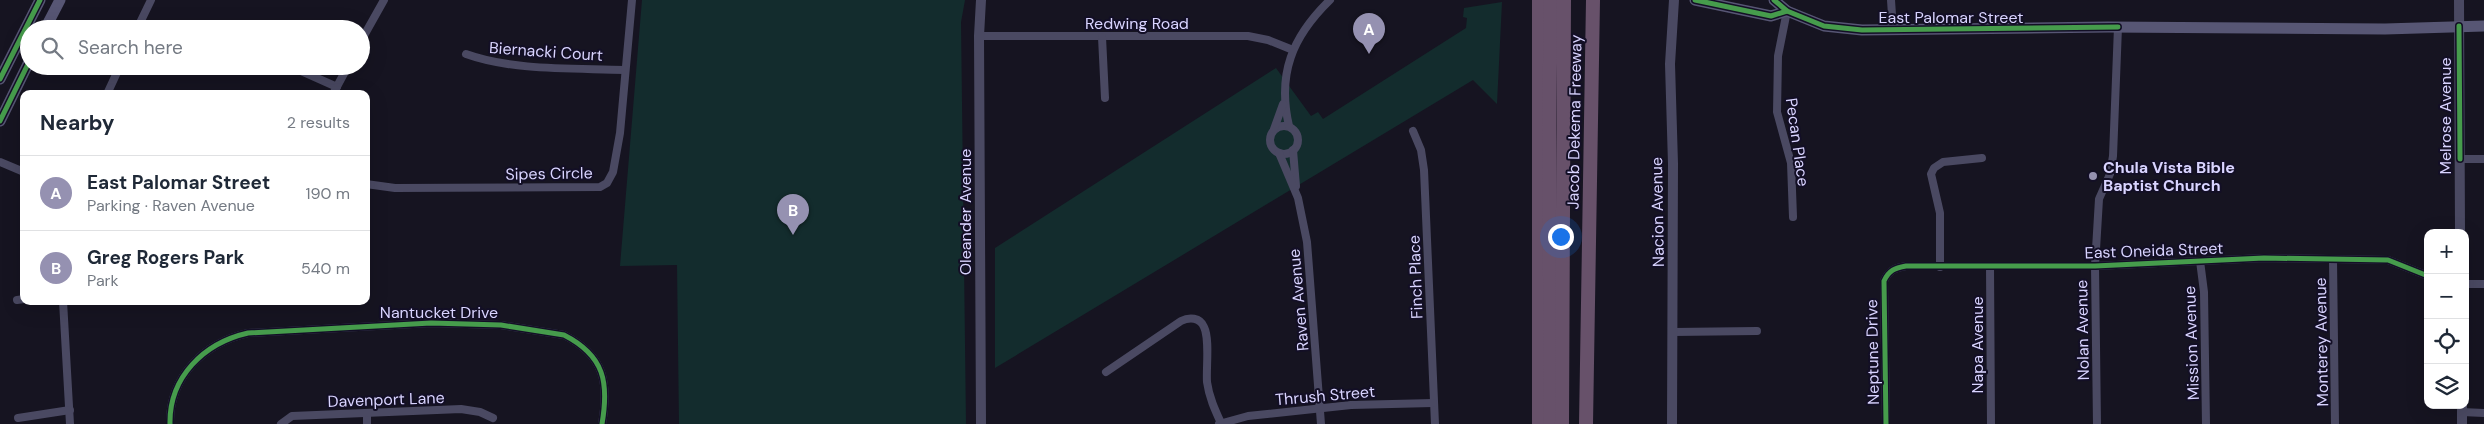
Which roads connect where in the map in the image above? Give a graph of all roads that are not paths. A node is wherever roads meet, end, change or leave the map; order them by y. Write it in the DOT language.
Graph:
graph roads {
  1 [pos="40,0"];
  2 [pos="60,0"];
  3 [pos="151,0"];
  4 [pos="384,0"];
  5 [pos="632,0"];
  6 [pos="981,0"];
  7 [pos="1330,0"];
  8 [pos="1539,0"];
  9 [pos="1551,0"];
  10 [pos="1564,0"];
  11 [pos="1593,0"];
  12 [pos="1674,0"];
  13 [pos="1695,0"];
  14 [pos="1774,0"];
  15 [pos="1891,0"];
  16 [pos="2459,0"];
  17 [pos="1787,12"];
  18 [pos="30,20"];
  19 [pos="50,20"];
  20 [pos="142,20"];
  21 [pos="370,25"];
  22 [pos="2459,26"];
  23 [pos="2484,26"];
  24 [pos="2118,27"];
  25 [pos="1893,30"];
  26 [pos="979,36"];
  27 [pos="1102,37"];
  28 [pos="20,40"];
  29 [pos="1293,50"];
  30 [pos="466,54"];
  31 [pos="625,70"];
  32 [pos="23,75"];
  33 [pos="116,75"];
  34 [pos="307,75"];
  35 [pos="343,75"];
  36 [pos="0,79"];
  37 [pos="109,90"];
  38 [pos="335,90"];
  39 [pos="1105,98"];
  40 [pos="1283,102"];
  41 [pos="0,121"];
  42 [pos="1288,126"];
  43 [pos="1556,126"];
  44 [pos="1274,129"];
  45 [pos="1414,132"];
  46 [pos="1294,150"];
  47 [pos="1279,153"];
  48 [pos="1982,158"];
  49 [pos="2460,159"];
  50 [pos="2484,159"];
  51 [pos="0,162"];
  52 [pos="20,170"];
  53 [pos="370,185"];
  54 [pos="1296,191"];
  55 [pos="1793,217"];
  56 [pos="2460,229"];
  57 [pos="2333,259"];
  58 [pos="2200,261"];
  59 [pos="1990,266"];
  60 [pos="2095,266"];
  61 [pos="1940,267"];
  62 [pos="2424,274"];
  63 [pos="1884,281"];
  64 [pos="2469,284"];
  65 [pos="2484,284"];
  66 [pos="63,305"];
  67 [pos="1757,331"];
  68 [pos="1673,332"];
  69 [pos="1106,372"];
  70 [pos="1434,403"];
  71 [pos="1320,408"];
  72 [pos="2462,409"];
  73 [pos="70,410"];
  74 [pos="367,413"];
  75 [pos="2484,413"];
  76 [pos="18,418"];
  77 [pos="493,418"];
  78 [pos="1220,423"];
  79 [pos="70,424"];
  80 [pos="170,424"];
  81 [pos="281,424"];
  82 [pos="367,424"];
  83 [pos="602,424"];
  84 [pos="981,424"];
  85 [pos="1321,424"];
  86 [pos="1434,424"];
  87 [pos="1539,424"];
  88 [pos="1551,424"];
  89 [pos="1562,424"];
  90 [pos="1586,424"];
  91 [pos="1672,424"];
  92 [pos="1886,424"];
  93 [pos="1991,424"];
  94 [pos="2097,424"];
  95 [pos="2206,424"];
  96 [pos="2336,424"];
  97 [pos="2462,424"];
  1 -- 18 [label="main road"];
  2 -- 19 [label="main road"];
  3 -- 20 [label="street"];
  4 -- 21 [label="street"];
  5 -- 31 [label="street, Sipes Circle"];
  6 -- 26 [label="street, Oleander Avenue"];
  7 -- 29 [label="street"];
  8 -- 87 [label="highway, Jacob Dekema Freeway"];
  9 -- 43 [label="highway"];
  10 -- 43 [label="highway"];
  11 -- 90 [label="highway, Jacob Dekema Freeway"];
  12 -- 68 [label="street, Nacion Avenue"];
  13 -- 17 [label="main road, East Palomar Street"];
  14 -- 17 [label="main road, East Palomar Street"];
  15 -- 25 [label="street"];
  16 -- 22 [label="street, Melrose Avenue"];
  17 -- 25 [label="main road, East Palomar Street"];
  17 -- 55 [label="street, Pecan Place"];
  22 -- 23 [label="main road, East Palomar Street"];
  22 -- 24 [label="main road, East Palomar Street"];
  22 -- 49 [label="street, Melrose Avenue"];
  24 -- 25 [label="main road, East Palomar Street"];
  24 -- 60 [label="street, Nolan Avenue"];
  26 -- 27 [label="street, Redwing Road"];
  26 -- 84 [label="street, Oleander Avenue"];
  27 -- 29 [label="street, Redwing Road"];
  27 -- 39 [label="street"];
  28 -- 36 [label="main road"];
  29 -- 40 [label="street"];
  30 -- 31 [label="street, Biernacki Court"];
  31 -- 53 [label="street, Sipes Circle"];
  32 -- 41 [label="main road"];
  33 -- 37 [label="street"];
  34 -- 38 [label="street"];
  35 -- 38 [label="street"];
  40 -- 42 [label="street"];
  40 -- 44 [label="street"];
  42 -- 44 [label="street"];
  42 -- 46 [label="street"];
  43 -- 88 [label="highway"];
  43 -- 89 [label="highway"];
  44 -- 47 [label="street"];
  45 -- 70 [label="street, Finch Place"];
  46 -- 47 [label="street"];
  46 -- 54 [label="street, Raven Avenue"];
  47 -- 54 [label="street, Raven Avenue"];
  48 -- 61 [label="street"];
  49 -- 50 [label="street"];
  49 -- 56 [label="street, Melrose Avenue"];
  51 -- 52 [label="street"];
  54 -- 71 [label="street, Raven Avenue"];
  57 -- 58 [label="street, East Oneida Street"];
  57 -- 62 [label="street, East Oneida Street"];
  57 -- 96 [label="street, Monterey Avenue"];
  58 -- 60 [label="street, East Oneida Street"];
  58 -- 95 [label="street, Mission Avenue"];
  59 -- 60 [label="street, East Oneida Street"];
  59 -- 61 [label="street, East Oneida Street"];
  59 -- 93 [label="street, Napa Avenue"];
  60 -- 94 [label="street, Nolan Avenue"];
  61 -- 63 [label="street, East Oneida Street"];
  63 -- 92 [label="street, Neptune Drive"];
  64 -- 65 [label="street"];
  66 -- 73 [label="street"];
  67 -- 68 [label="street"];
  68 -- 91 [label="street, Nacion Avenue"];
  69 -- 78 [label="street"];
  70 -- 71 [label="street, Thrush Street"];
  70 -- 86 [label="street, Finch Place"];
  71 -- 78 [label="street, Thrush Street"];
  71 -- 85 [label="street, Raven Avenue"];
  72 -- 75 [label="street"];
  72 -- 97 [label="street"];
  73 -- 76 [label="street"];
  73 -- 79 [label="street"];
  74 -- 77 [label="street, Davenport Lane"];
  74 -- 81 [label="street, Davenport Lane"];
  74 -- 82 [label="street"];
  80 -- 83 [label="street, Nantucket Drive"];
}
